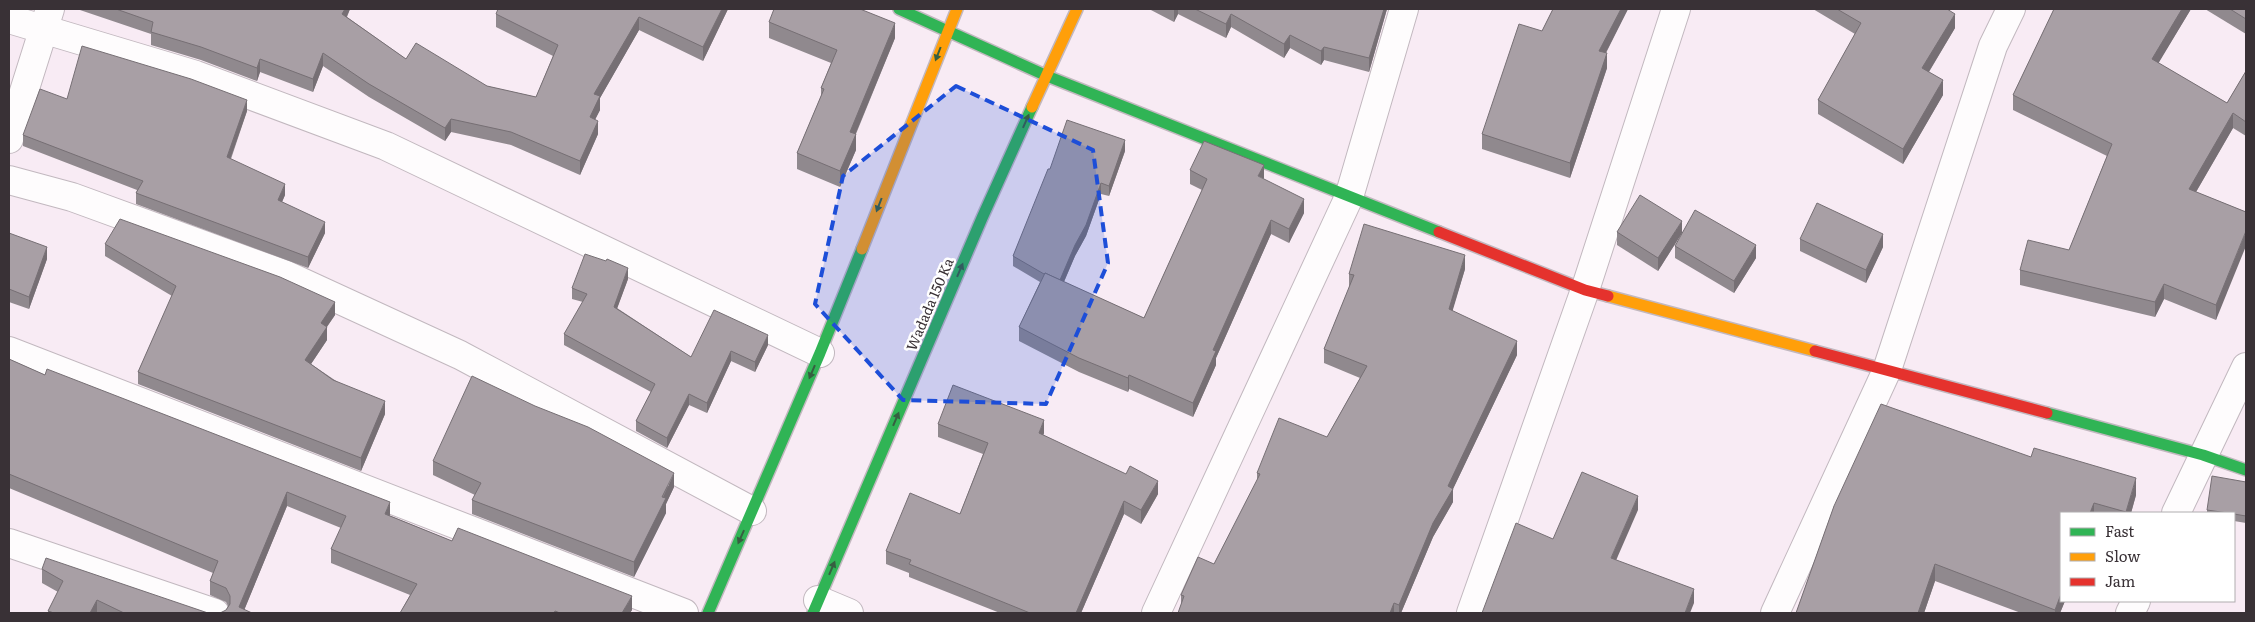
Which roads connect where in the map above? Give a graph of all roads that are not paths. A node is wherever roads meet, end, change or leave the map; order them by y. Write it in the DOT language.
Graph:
graph roads {
  1 [pos="899,9"];
  2 [pos="957,9"];
  3 [pos="1077,9"];
  4 [pos="1404,9"];
  5 [pos="1676,9"];
  6 [pos="2011,9"];
  7 [pos="9,19"];
  8 [pos="46,19"];
  9 [pos="947,30"];
  10 [pos="1047,76"];
  11 [pos="9,139"];
  12 [pos="9,180"];
  13 [pos="1350,197"];
  14 [pos="1585,290"];
  15 [pos="9,351"];
  16 [pos="820,354"];
  17 [pos="2246,367"];
  18 [pos="1887,370"];
  19 [pos="2203,455"];
  20 [pos="2246,470"];
  21 [pos="752,511"];
  22 [pos="2176,512"];
  23 [pos="9,543"];
  24 [pos="815,607"];
  25 [pos="214,613"];
  26 [pos="684,613"];
  27 [pos="708,613"];
  28 [pos="849,613"];
  29 [pos="1156,613"];
  30 [pos="1471,613"];
  31 [pos="1775,613"];
  1 -- 9 [label="street"];
  2 -- 9 [label="street"];
  3 -- 10 [label="street, Wadada 150 Ka"];
  4 -- 13 [label="street"];
  5 -- 14 [label="street"];
  6 -- 18 [label="street"];
  7 -- 8 [label="street"];
  8 -- 11 [label="street"];
  8 -- 16 [label="street"];
  9 -- 10 [label="street"];
  9 -- 16 [label="street, one-way"];
  10 -- 13 [label="street"];
  24 -- 10 [label="street, Wadada 150 Ka, one-way"];
  12 -- 21 [label="street"];
  13 -- 14 [label="street"];
  13 -- 29 [label="street"];
  14 -- 18 [label="street"];
  14 -- 30 [label="street"];
  15 -- 26 [label="street"];
  16 -- 21 [label="street, one-way"];
  17 -- 19 [label="street"];
  18 -- 19 [label="street"];
  18 -- 31 [label="street"];
  19 -- 20 [label="street"];
  19 -- 22 [label="street"];
  21 -- 27 [label="street, one-way"];
  23 -- 25 [label="street"];
  24 -- 28 [label="street"];
}
